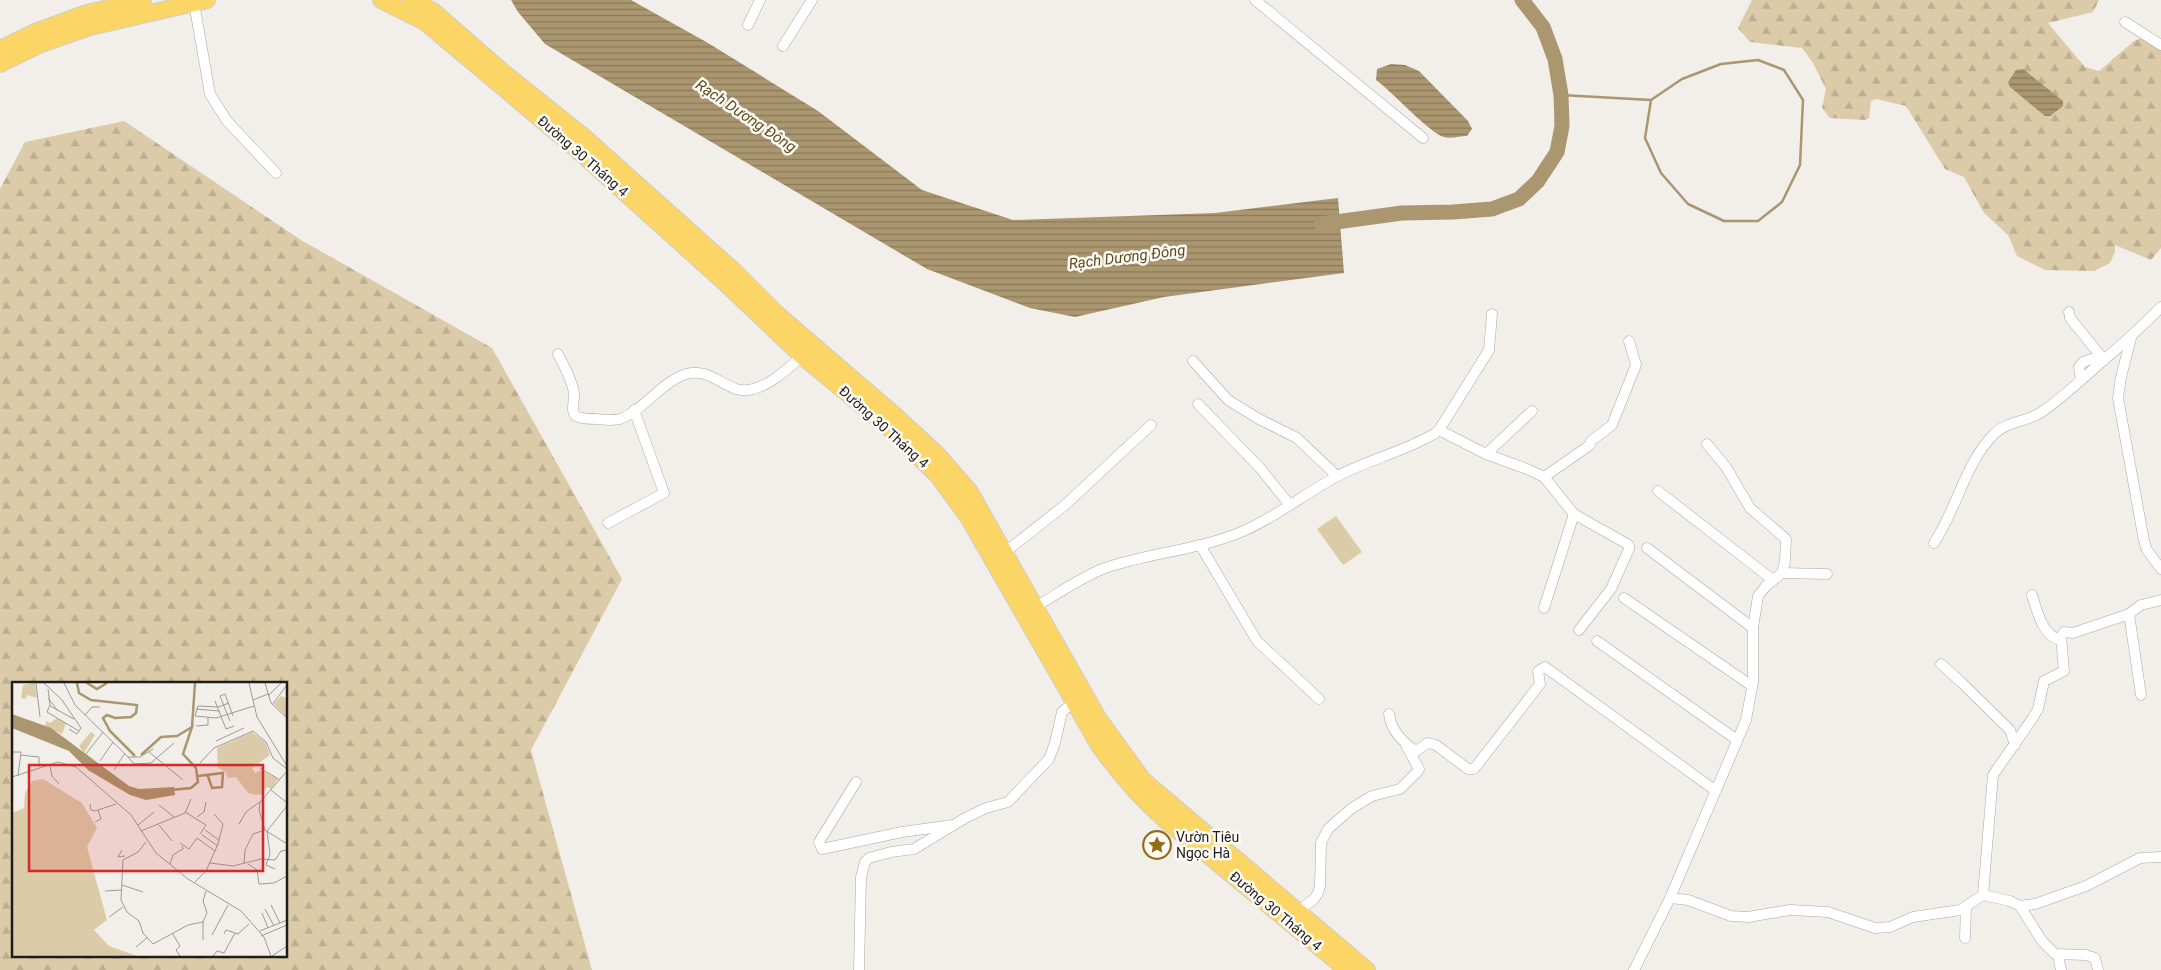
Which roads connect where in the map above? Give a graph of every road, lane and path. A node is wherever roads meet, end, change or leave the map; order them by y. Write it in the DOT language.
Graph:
graph roads {
  1 [pos="143,0"];
  2 [pos="381,0"];
  3 [pos="411,0"];
  4 [pos="760,0"];
  5 [pos="812,0"];
  6 [pos="1255,0"];
  7 [pos="200,2"];
  8 [pos="96,12"];
  9 [pos="429,16"];
  10 [pos="2125,22"];
  11 [pos="748,25"];
  12 [pos="2161,44"];
  13 [pos="783,46"];
  14 [pos="0,49"];
  15 [pos="0,64"];
  16 [pos="1423,138"];
  17 [pos="276,173"];
  18 [pos="729,277"];
  19 [pos="2161,307"];
  20 [pos="2069,312"];
  21 [pos="1492,314"];
  22 [pos="2131,338"];
  23 [pos="1629,341"];
  24 [pos="558,354"];
  25 [pos="802,356"];
  26 [pos="2103,358"];
  27 [pos="1194,361"];
  28 [pos="1198,404"];
  29 [pos="634,410"];
  30 [pos="1532,411"];
  31 [pos="893,422"];
  32 [pos="1151,425"];
  33 [pos="1439,430"];
  34 [pos="1707,444"];
  35 [pos="1486,454"];
  36 [pos="1337,476"];
  37 [pos="1544,478"];
  38 [pos="1658,492"];
  39 [pos="1289,504"];
  40 [pos="1574,514"];
  41 [pos="608,523"];
  42 [pos="1934,542"];
  43 [pos="1200,545"];
  44 [pos="1646,548"];
  45 [pos="1004,553"];
  46 [pos="2161,569"];
  47 [pos="1827,574"];
  48 [pos="1777,576"];
  49 [pos="2032,594"];
  50 [pos="1624,598"];
  51 [pos="2161,600"];
  52 [pos="1544,608"];
  53 [pos="1030,610"];
  54 [pos="2129,614"];
  55 [pos="1754,628"];
  56 [pos="1579,630"];
  57 [pos="2060,640"];
  58 [pos="1596,641"];
  59 [pos="1940,664"];
  60 [pos="1752,686"];
  61 [pos="2141,695"];
  62 [pos="1319,699"];
  63 [pos="1074,702"];
  64 [pos="1389,714"];
  65 [pos="1738,740"];
  66 [pos="1406,744"];
  67 [pos="2015,744"];
  68 [pos="856,782"];
  69 [pos="1716,791"];
  70 [pos="1168,813"];
  71 [pos="955,825"];
  72 [pos="2161,857"];
  73 [pos="1260,888"];
  74 [pos="1984,895"];
  75 [pos="1670,898"];
  76 [pos="1966,906"];
  77 [pos="2020,906"];
  78 [pos="1297,912"];
  79 [pos="1965,938"];
  80 [pos="2058,955"];
  81 [pos="859,970"];
  82 [pos="1346,970"];
  83 [pos="1367,970"];
  84 [pos="1634,970"];
  85 [pos="2061,970"];
  86 [pos="2098,970"];
  1 -- 8 [label="main road"];
  2 -- 9 [label="main road, Đường 30 Tháng 4"];
  3 -- 9 [label="main road, Đường 30 Tháng 4"];
  4 -- 11 [label="street"];
  5 -- 13 [label="street"];
  6 -- 16 [label="street"];
  7 -- 8 [label="main road"];
  7 -- 17 [label="street"];
  8 -- 14 [label="main road"];
  8 -- 15 [label="main road"];
  9 -- 18 [label="main road, Đường 30 Tháng 4"];
  10 -- 12 [label="street"];
  18 -- 25 [label="main road, Đường 30 Tháng 4"];
  18 -- 31 [label="main road, Đường 30 Tháng 4"];
  19 -- 22 [label="street"];
  20 -- 26 [label="street"];
  21 -- 33 [label="street"];
  22 -- 26 [label="street"];
  22 -- 46 [label="street"];
  23 -- 37 [label="street"];
  24 -- 29 [label="street"];
  25 -- 29 [label="street"];
  25 -- 31 [label="main road, Đường 30 Tháng 4"];
  26 -- 42 [label="street"];
  27 -- 36 [label="street"];
  28 -- 39 [label="street"];
  29 -- 41 [label="street"];
  30 -- 35 [label="street"];
  31 -- 45 [label="main road, Đường 30 Tháng 4"];
  31 -- 53 [label="main road, Đường 30 Tháng 4"];
  32 -- 45 [label="street"];
  33 -- 35 [label="street"];
  33 -- 36 [label="street"];
  34 -- 48 [label="street"];
  35 -- 37 [label="street"];
  36 -- 39 [label="street"];
  37 -- 40 [label="street"];
  38 -- 48 [label="street"];
  39 -- 43 [label="street"];
  40 -- 52 [label="street"];
  40 -- 56 [label="street"];
  43 -- 53 [label="street"];
  43 -- 62 [label="street"];
  44 -- 55 [label="street"];
  45 -- 53 [label="main road, Đường 30 Tháng 4"];
  47 -- 48 [label="street"];
  48 -- 55 [label="street"];
  49 -- 57 [label="street"];
  50 -- 60 [label="street"];
  51 -- 54 [label="street"];
  53 -- 63 [label="main road, Đường 30 Tháng 4"];
  53 -- 70 [label="main road, Đường 30 Tháng 4"];
  54 -- 57 [label="street"];
  54 -- 61 [label="street"];
  55 -- 60 [label="street"];
  57 -- 67 [label="street"];
  58 -- 65 [label="street"];
  59 -- 67 [label="street"];
  60 -- 65 [label="street"];
  63 -- 70 [label="main road, Đường 30 Tháng 4"];
  63 -- 71 [label="street"];
  64 -- 66 [label="street"];
  65 -- 69 [label="street"];
  66 -- 69 [label="street"];
  66 -- 78 [label="street"];
  67 -- 74 [label="street"];
  68 -- 71 [label="street"];
  69 -- 75 [label="street"];
  70 -- 73 [label="main road, Đường 30 Tháng 4"];
  71 -- 81 [label="street"];
  72 -- 77 [label="street"];
  73 -- 78 [label="main road, Đường 30 Tháng 4"];
  73 -- 82 [label="main road, Đường 30 Tháng 4"];
  74 -- 76 [label="street"];
  74 -- 77 [label="street"];
  75 -- 76 [label="street"];
  75 -- 84 [label="street"];
  76 -- 79 [label="street"];
  77 -- 80 [label="street"];
  78 -- 83 [label="main road, Đường 30 Tháng 4"];
  80 -- 85 [label="street"];
  80 -- 86 [label="street"];
}
